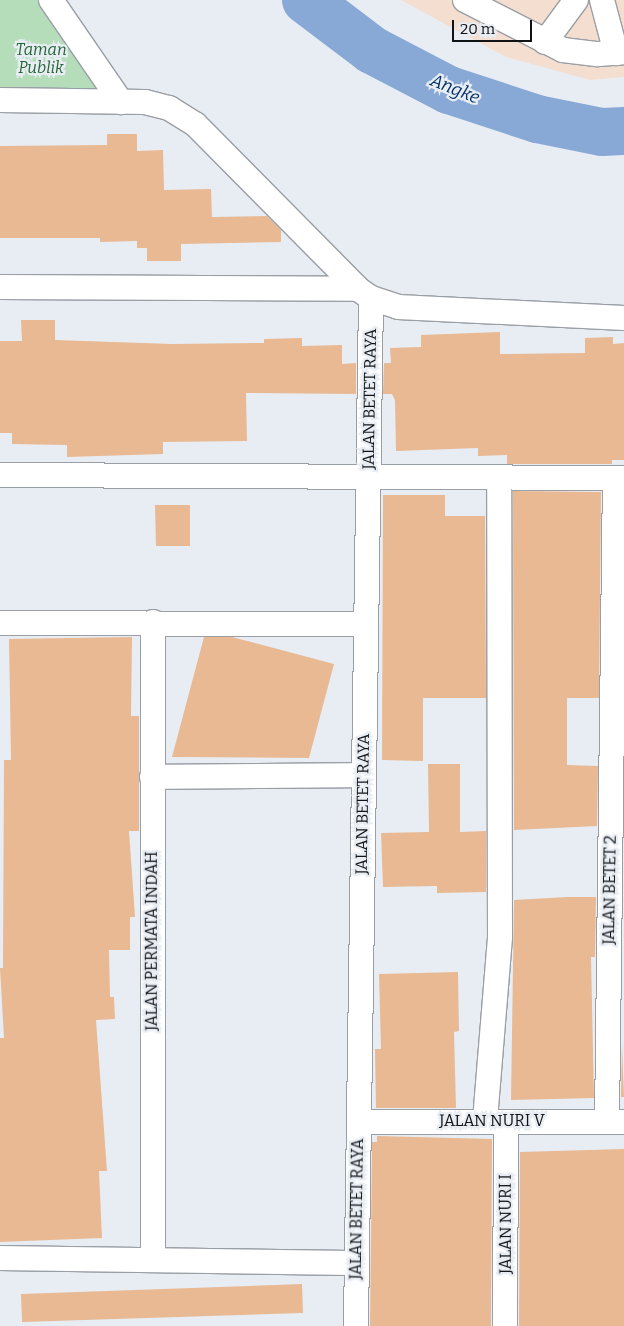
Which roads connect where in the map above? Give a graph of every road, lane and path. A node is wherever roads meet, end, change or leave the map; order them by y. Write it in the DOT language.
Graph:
graph roads {
  1 [pos="51,0"];
  2 [pos="464,0"];
  3 [pos="576,0"];
  4 [pos="602,0"];
  5 [pos="545,42"];
  6 [pos="620,52"];
  7 [pos="0,100"];
  8 [pos="121,102"];
  9 [pos="0,287"];
  10 [pos="364,294"];
  11 [pos="624,318"];
  12 [pos="0,476"];
  13 [pos="369,476"];
  14 [pos="500,477"];
  15 [pos="619,478"];
  16 [pos="153,622"];
  17 [pos="0,623"];
  18 [pos="366,624"];
  19 [pos="364,774"];
  20 [pos="152,777"];
  21 [pos="496,1121"];
  22 [pos="615,1121"];
  23 [pos="359,1122"];
  24 [pos="0,1258"];
  25 [pos="153,1259"];
  26 [pos="356,1263"];
  27 [pos="356,1326"];
  28 [pos="505,1326"];
  1 -- 8 [label="street"];
  2 -- 5 [label="street"];
  3 -- 5 [label="street"];
  4 -- 6 [label="street"];
  5 -- 6 [label="street"];
  7 -- 8 [label="street"];
  8 -- 10 [label="street"];
  9 -- 10 [label="street"];
  10 -- 11 [label="street"];
  10 -- 13 [label="street, JALAN BETET RAYA"];
  12 -- 13 [label="street"];
  13 -- 14 [label="street"];
  13 -- 18 [label="street, JALAN BETET RAYA"];
  14 -- 15 [label="street"];
  14 -- 21 [label="street, JALAN NURI I"];
  15 -- 22 [label="street, JALAN BETET 2"];
  16 -- 17 [label="street"];
  16 -- 18 [label="street"];
  16 -- 20 [label="street, JALAN PERMATA INDAH"];
  18 -- 19 [label="street, JALAN BETET RAYA"];
  19 -- 20 [label="street"];
  19 -- 23 [label="street, JALAN BETET RAYA"];
  20 -- 25 [label="street, JALAN PERMATA INDAH"];
  21 -- 22 [label="street, JALAN NURI V"];
  21 -- 23 [label="street, JALAN NURI V"];
  21 -- 28 [label="street, JALAN NURI I"];
  23 -- 26 [label="street, JALAN BETET RAYA"];
  24 -- 25 [label="street"];
  25 -- 26 [label="street"];
  26 -- 27 [label="street, JALAN BETET RAYA"];
}
